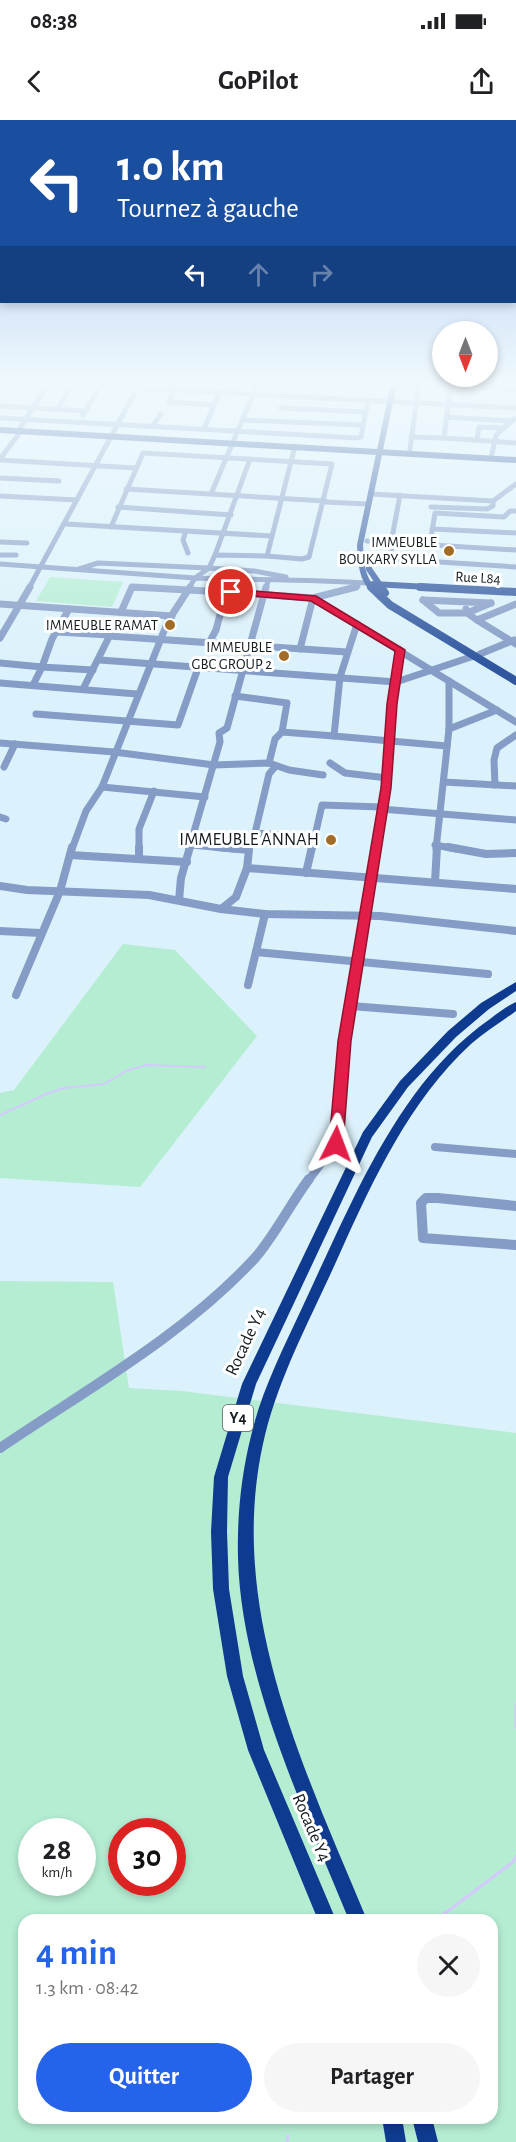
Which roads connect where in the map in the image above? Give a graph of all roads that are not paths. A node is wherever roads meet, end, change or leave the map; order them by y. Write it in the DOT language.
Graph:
graph roads {
  1 [pos="88,477"];
  2 [pos="131,477"];
  3 [pos="218,477"];
  4 [pos="244,477"];
  5 [pos="286,477"];
  6 [pos="331,477"];
  7 [pos="377,477"];
  8 [pos="0,478"];
  9 [pos="60,481"];
  10 [pos="515,485"];
  11 [pos="126,489"];
  12 [pos="211,494"];
  13 [pos="374,494"];
  14 [pos="400,495"];
  15 [pos="0,496"];
  16 [pos="237,496"];
  17 [pos="280,499"];
  18 [pos="77,500"];
  19 [pos="493,501"];
  20 [pos="325,502"];
  21 [pos="368,504"];
  22 [pos="118,507"];
  23 [pos="431,507"];
  24 [pos="516,511"];
  25 [pos="231,515"];
  26 [pos="66,524"];
  27 [pos="111,527"];
  28 [pos="432,529"];
  29 [pos="186,531"];
  30 [pos="221,533"];
  31 [pos="516,533"];
  32 [pos="271,536"];
  33 [pos="367,541"];
  34 [pos="0,542"];
  35 [pos="27,543"];
  36 [pos="391,543"];
  37 [pos="430,544"];
  38 [pos="516,550"];
  39 [pos="188,553"];
  40 [pos="0,555"];
  41 [pos="16,555"];
  42 [pos="214,555"];
  43 [pos="267,556"];
  44 [pos="0,564"];
  45 [pos="41,566"];
  46 [pos="516,567"];
  47 [pos="209,568"];
  48 [pos="79,569"];
  49 [pos="195,578"];
  50 [pos="289,578"];
  51 [pos="268,581"];
  52 [pos="375,581"];
  53 [pos="367,583"];
  54 [pos="405,586"];
  55 [pos="188,589"];
  56 [pos="516,591"];
  57 [pos="226,592"];
  58 [pos="265,594"];
  59 [pos="388,597"];
  60 [pos="313,598"];
  61 [pos="0,604"];
  62 [pos="465,604"];
  63 [pos="516,604"];
  64 [pos="16,605"];
  65 [pos="69,609"];
  66 [pos="121,612"];
  67 [pos="467,613"];
  68 [pos="172,616"];
  69 [pos="477,620"];
  70 [pos="357,624"];
  71 [pos="2,629"];
  72 [pos="57,632"];
  73 [pos="109,636"];
  74 [pos="0,638"];
  75 [pos="161,639"];
  76 [pos="514,641"];
  77 [pos="208,643"];
  78 [pos="250,646"];
  79 [pos="300,649"];
  80 [pos="400,650"];
  81 [pos="347,652"];
  82 [pos="477,655"];
  83 [pos="100,660"];
  84 [pos="0,663"];
  85 [pos="150,664"];
  86 [pos="28,666"];
  87 [pos="42,666"];
  88 [pos="198,668"];
  89 [pos="93,670"];
  90 [pos="435,670"];
  91 [pos="244,671"];
  92 [pos="516,675"];
  93 [pos="340,677"];
  94 [pos="449,681"];
  95 [pos="516,681"];
  96 [pos="35,682"];
  97 [pos="396,682"];
  98 [pos="0,683"];
  99 [pos="83,689"];
  100 [pos="136,694"];
  101 [pos="235,696"];
  102 [pos="497,710"];
  103 [pos="36,714"];
  104 [pos="127,721"];
  105 [pos="516,722"];
  106 [pos="449,729"];
  107 [pos="282,732"];
  108 [pos="516,735"];
  109 [pos="334,736"];
  110 [pos="390,742"];
  111 [pos="0,743"];
  112 [pos="15,744"];
  113 [pos="447,746"];
  114 [pos="114,752"];
  115 [pos="330,763"];
  116 [pos="214,765"];
  117 [pos="272,765"];
  118 [pos="4,768"];
  119 [pos="323,775"];
  120 [pos="387,778"];
  121 [pos="444,782"];
  122 [pos="495,785"];
  123 [pos="516,786"];
  124 [pos="102,787"];
  125 [pos="154,791"];
  126 [pos="205,797"];
  127 [pos="381,808"];
  128 [pos="438,814"];
  129 [pos="516,820"];
  130 [pos="255,833"];
  131 [pos="312,837"];
  132 [pos="192,845"];
  133 [pos="435,845"];
  134 [pos="249,850"];
  135 [pos="516,853"];
  136 [pos="70,855"];
  137 [pos="139,858"];
  138 [pos="187,862"];
  139 [pos="247,868"];
  140 [pos="306,873"];
  141 [pos="371,877"];
  142 [pos="435,882"];
  143 [pos="0,886"];
  144 [pos="516,889"];
  145 [pos="60,891"];
  146 [pos="179,900"];
  147 [pos="221,909"];
  148 [pos="265,914"];
  149 [pos="365,916"];
  150 [pos="0,931"];
  151 [pos="516,931"];
  152 [pos="40,933"];
  153 [pos="256,952"];
  154 [pos="356,962"];
  155 [pos="488,974"];
  156 [pos="248,986"];
  157 [pos="516,986"];
  158 [pos="16,995"];
  159 [pos="351,1006"];
  160 [pos="516,1006"];
  161 [pos="453,1014"];
  162 [pos="435,1147"];
  163 [pos="516,1154"];
  164 [pos="516,1206"];
  165 [pos="516,1245"];
  166 [pos="0,1448"];
  167 [pos="324,1914"];
  168 [pos="356,1914"];
  169 [pos="393,2124"];
  170 [pos="424,2124"];
  171 [pos="396,2142"];
  172 [pos="428,2142"];
  1 -- 18 [label="street"];
  2 -- 11 [label="street"];
  3 -- 12 [label="street"];
  4 -- 16 [label="street"];
  5 -- 17 [label="street"];
  6 -- 20 [label="street"];
  7 -- 13 [label="main road"];
  8 -- 9 [label="street"];
  10 -- 19 [label="street"];
  11 -- 12 [label="street"];
  11 -- 22 [label="street"];
  12 -- 16 [label="street"];
  13 -- 14 [label="street"];
  13 -- 21 [label="main road"];
  13 -- 33 [label="main road"];
  14 -- 19 [label="street"];
  14 -- 36 [label="street"];
  15 -- 18 [label="street"];
  16 -- 17 [label="street"];
  16 -- 25 [label="street"];
  17 -- 20 [label="street"];
  17 -- 32 [label="street"];
  18 -- 26 [label="street"];
  19 -- 23 [label="street"];
  20 -- 21 [label="street"];
  20 -- 43 [label="street"];
  21 -- 53 [label="main road"];
  22 -- 25 [label="street"];
  22 -- 27 [label="street"];
  24 -- 28 [label="street"];
  25 -- 30 [label="street"];
  26 -- 27 [label="street"];
  26 -- 45 [label="street"];
  27 -- 29 [label="street"];
  28 -- 31 [label="street"];
  28 -- 37 [label="street"];
  29 -- 30 [label="street"];
  29 -- 39 [label="street"];
  30 -- 32 [label="street"];
  30 -- 42 [label="street"];
  32 -- 43 [label="street"];
  33 -- 36 [label="street"];
  33 -- 52 [label="main road"];
  34 -- 35 [label="street"];
  36 -- 37 [label="street"];
  36 -- 46 [label="street"];
  37 -- 38 [label="street"];
  40 -- 41 [label="street"];
  42 -- 43 [label="street"];
  42 -- 47 [label="street"];
  44 -- 45 [label="street"];
  45 -- 48 [label="street"];
  45 -- 64 [label="street"];
  47 -- 48 [label="street"];
  47 -- 49 [label="street"];
  47 -- 50 [label="street"];
  48 -- 49 [label="street"];
  49 -- 51 [label="street"];
  49 -- 55 [label="street"];
  50 -- 51 [label="street"];
  50 -- 53 [label="street"];
  51 -- 58 [label="street"];
  52 -- 53 [label="main road, Rue L84"];
  52 -- 54 [label="main road, Rue L84"];
  52 -- 59 [label="main road"];
  53 -- 60 [label="street"];
  53 -- 82 [label="main road"];
  54 -- 56 [label="main road, Rue L84"];
  54 -- 59 [label="main road"];
  55 -- 57 [label="street"];
  55 -- 66 [label="street"];
  55 -- 68 [label="street"];
  57 -- 58 [label="street"];
  57 -- 77 [label="street"];
  58 -- 60 [label="street"];
  58 -- 78 [label="street"];
  59 -- 82 [label="main road"];
  60 -- 70 [label="street"];
  60 -- 79 [label="street"];
  61 -- 64 [label="street"];
  62 -- 67 [label="street"];
  63 -- 69 [label="street"];
  64 -- 65 [label="street"];
  64 -- 71 [label="street"];
  65 -- 66 [label="street"];
  65 -- 72 [label="street"];
  66 -- 68 [label="street"];
  67 -- 67 [label="street"];
  67 -- 69 [label="street"];
  68 -- 75 [label="street"];
  69 -- 76 [label="street"];
  70 -- 80 [label="street"];
  70 -- 81 [label="street"];
  71 -- 74 [label="street"];
  72 -- 73 [label="street"];
  72 -- 87 [label="street"];
  73 -- 75 [label="street"];
  73 -- 83 [label="street"];
  75 -- 77 [label="street"];
  75 -- 85 [label="street"];
  76 -- 82 [label="street"];
  77 -- 78 [label="street"];
  78 -- 79 [label="street"];
  78 -- 91 [label="street"];
  79 -- 81 [label="street"];
  80 -- 90 [label="street"];
  80 -- 97 [label="street"];
  81 -- 93 [label="street"];
  82 -- 90 [label="street"];
  82 -- 92 [label="main road"];
  82 -- 95 [label="main road"];
  83 -- 85 [label="street"];
  83 -- 89 [label="street"];
  84 -- 86 [label="street"];
  85 -- 88 [label="street"];
  85 -- 100 [label="street"];
  86 -- 87 [label="street"];
  86 -- 96 [label="street"];
  87 -- 89 [label="street"];
  87 -- 96 [label="street"];
  88 -- 91 [label="street"];
  88 -- 104 [label="street"];
  89 -- 99 [label="street"];
  90 -- 94 [label="street"];
  90 -- 97 [label="street"];
  91 -- 93 [label="street"];
  91 -- 101 [label="street"];
  93 -- 97 [label="street"];
  93 -- 109 [label="street"];
  94 -- 102 [label="street"];
  94 -- 106 [label="street"];
  96 -- 98 [label="street"];
  96 -- 99 [label="street"];
  97 -- 110 [label="street"];
  99 -- 100 [label="street"];
  100 -- 104 [label="street"];
  101 -- 107 [label="street"];
  101 -- 116 [label="street"];
  102 -- 105 [label="street"];
  102 -- 106 [label="street"];
  103 -- 104 [label="street"];
  104 -- 114 [label="street"];
  106 -- 113 [label="street"];
  107 -- 109 [label="street"];
  107 -- 117 [label="street"];
  108 -- 122 [label="street"];
  109 -- 110 [label="street"];
  110 -- 113 [label="street"];
  110 -- 120 [label="street"];
  111 -- 112 [label="street"];
  112 -- 114 [label="street"];
  112 -- 118 [label="street"];
  113 -- 121 [label="street"];
  114 -- 116 [label="street"];
  114 -- 124 [label="street"];
  115 -- 120 [label="street"];
  116 -- 117 [label="street"];
  116 -- 126 [label="street"];
  117 -- 119 [label="street"];
  117 -- 130 [label="street"];
  120 -- 127 [label="street"];
  121 -- 122 [label="street"];
  121 -- 128 [label="street"];
  122 -- 123 [label="street"];
  124 -- 125 [label="street"];
  124 -- 136 [label="street"];
  125 -- 126 [label="street"];
  125 -- 137 [label="street"];
  126 -- 132 [label="street"];
  127 -- 128 [label="street"];
  127 -- 131 [label="street"];
  127 -- 141 [label="street"];
  128 -- 129 [label="street"];
  128 -- 133 [label="street"];
  130 -- 131 [label="street"];
  130 -- 134 [label="street"];
  131 -- 140 [label="street"];
  132 -- 134 [label="street"];
  132 -- 138 [label="street"];
  133 -- 135 [label="street"];
  133 -- 142 [label="street"];
  134 -- 139 [label="street"];
  136 -- 137 [label="street"];
  136 -- 145 [label="street"];
  137 -- 138 [label="street"];
  138 -- 146 [label="street"];
  139 -- 140 [label="street"];
  139 -- 147 [label="street"];
  140 -- 141 [label="street"];
  141 -- 142 [label="street"];
  141 -- 149 [label="street"];
  142 -- 144 [label="street"];
  143 -- 145 [label="street"];
  145 -- 146 [label="street"];
  145 -- 152 [label="street"];
  146 -- 147 [label="street"];
  147 -- 148 [label="street"];
  148 -- 149 [label="street"];
  148 -- 153 [label="street"];
  149 -- 151 [label="street"];
  149 -- 154 [label="street"];
  150 -- 152 [label="street"];
  152 -- 158 [label="street"];
  153 -- 154 [label="street"];
  153 -- 156 [label="street"];
  154 -- 155 [label="street"];
  154 -- 159 [label="street"];
  157 -- 167 [label="highway, Rocade Y4 / Y4"];
  159 -- 161 [label="street"];
  159 -- 166 [label="street"];
  160 -- 168 [label="highway, Rocade Y4 / Y4"];
  162 -- 163 [label="street"];
  164 -- 165 [label="street"];
  169 -- 171 [label="highway"];
  170 -- 172 [label="highway"];
}
